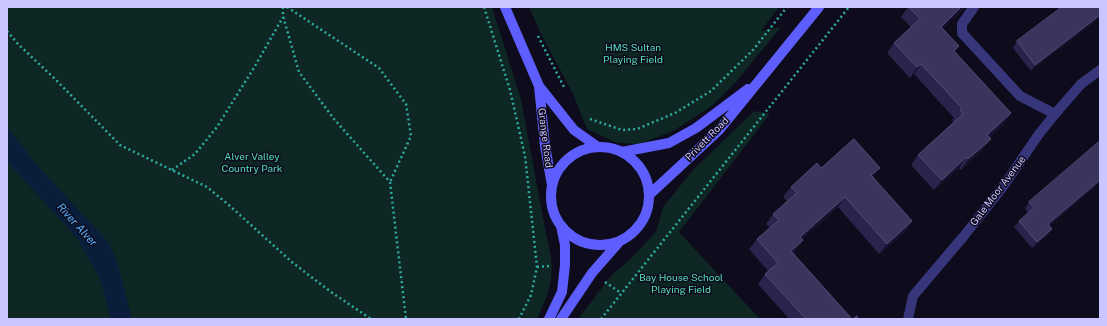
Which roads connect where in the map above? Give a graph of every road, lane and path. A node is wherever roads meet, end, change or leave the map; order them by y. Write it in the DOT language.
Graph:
graph roads {
  1 [pos="283,7"];
  2 [pos="286,7"];
  3 [pos="484,7"];
  4 [pos="506,7"];
  5 [pos="787,7"];
  6 [pos="819,7"];
  7 [pos="849,7"];
  8 [pos="974,7"];
  9 [pos="284,16"];
  10 [pos="7,31"];
  11 [pos="537,35"];
  12 [pos="1100,70"];
  13 [pos="761,79"];
  14 [pos="539,86"];
  15 [pos="567,94"];
  16 [pos="1055,114"];
  17 [pos="587,117"];
  18 [pos="598,147"];
  19 [pos="622,152"];
  20 [pos="172,170"];
  21 [pos="390,182"];
  22 [pos="552,189"];
  23 [pos="649,195"];
  24 [pos="560,225"];
  25 [pos="620,241"];
  26 [pos="371,319"];
  27 [pos="406,319"];
  28 [pos="519,319"];
  29 [pos="550,319"];
  30 [pos="561,319"];
  31 [pos="600,319"];
  32 [pos="908,319"];
  1 -- 9 [label="path"];
  2 -- 21 [label="path"];
  3 -- 28 [label="path"];
  4 -- 14 [label="main road, Grange Road"];
  5 -- 17 [label="path"];
  6 -- 13 [label="main road, Privett Road"];
  7 -- 31 [label="path"];
  8 -- 16 [label="street"];
  9 -- 20 [label="path"];
  9 -- 21 [label="path"];
  10 -- 20 [label="path"];
  11 -- 15 [label="path"];
  12 -- 16 [label="street, Gale Moor Avenue"];
  13 -- 19 [label="main road, Privett Road"];
  13 -- 23 [label="main road, Privett Road"];
  14 -- 18 [label="main road, Grange Road"];
  14 -- 22 [label="main road, Grange Road"];
  16 -- 32 [label="street, Gale Moor Avenue"];
  18 -- 19 [label="main road"];
  18 -- 22 [label="main road"];
  19 -- 23 [label="main road"];
  20 -- 26 [label="path"];
  21 -- 27 [label="path"];
  22 -- 24 [label="main road"];
  23 -- 25 [label="main road"];
  24 -- 25 [label="main road"];
  24 -- 29 [label="main road"];
  25 -- 30 [label="main road"];
}
